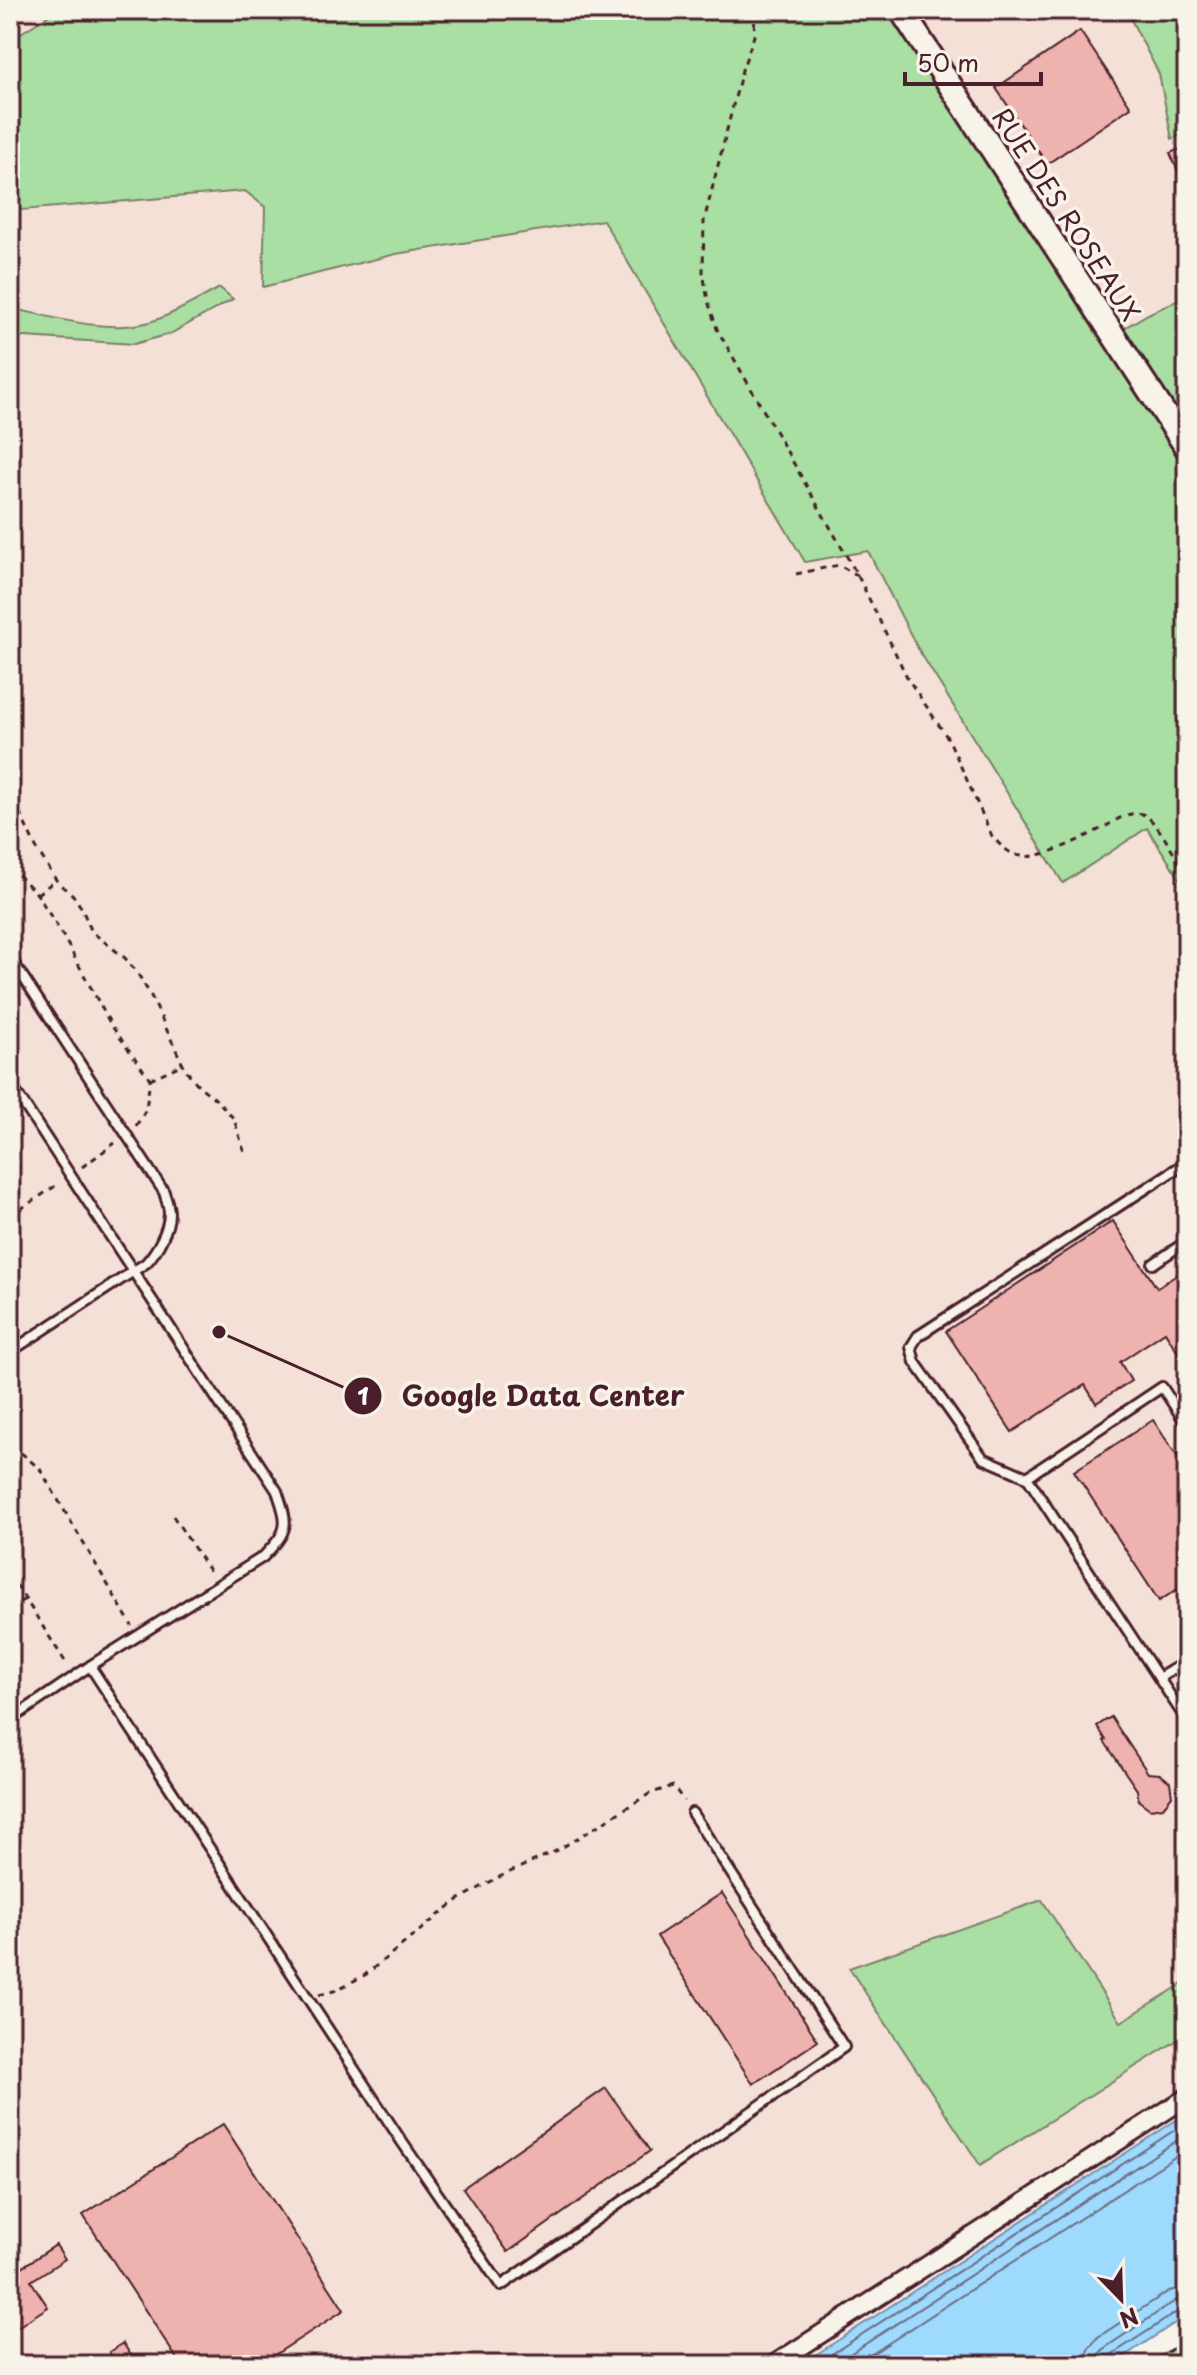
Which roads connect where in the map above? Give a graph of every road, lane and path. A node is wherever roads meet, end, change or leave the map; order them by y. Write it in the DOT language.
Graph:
graph roads {
  1 [pos="755,10"];
  2 [pos="901,10"];
  3 [pos="1187,448"];
  4 [pos="796,574"];
  5 [pos="858,576"];
  6 [pos="10,791"];
  7 [pos="1187,879"];
  8 [pos="56,880"];
  9 [pos="37,894"];
  10 [pos="10,957"];
  11 [pos="183,1064"];
  12 [pos="150,1079"];
  13 [pos="10,1083"];
  14 [pos="244,1151"];
  15 [pos="1187,1162"];
  16 [pos="1187,1241"];
  17 [pos="1153,1264"];
  18 [pos="133,1272"];
  19 [pos="10,1352"];
  20 [pos="1187,1425"];
  21 [pos="10,1449"];
  22 [pos="1027,1477"];
  23 [pos="173,1516"];
  24 [pos="10,1575"];
  25 [pos="218,1585"];
  26 [pos="25,1599"];
  27 [pos="10,1609"];
  28 [pos="138,1636"];
  29 [pos="1187,1661"];
  30 [pos="90,1666"];
  31 [pos="74,1677"];
  32 [pos="1159,1678"];
  33 [pos="10,1720"];
  34 [pos="1187,1721"];
  35 [pos="692,1813"];
  36 [pos="308,1998"];
  37 [pos="1187,2097"];
  38 [pos="1187,2339"];
  39 [pos="773,2365"];
  40 [pos="1147,2365"];
  1 -- 5 [label="path"];
  2 -- 3 [label="street, RUE DES ROSEAUX"];
  4 -- 5 [label="path"];
  5 -- 7 [label="path"];
  6 -- 8 [label="path"];
  8 -- 9 [label="path"];
  8 -- 11 [label="path"];
  10 -- 18 [label="lane"];
  11 -- 12 [label="path"];
  11 -- 14 [label="path"];
  13 -- 18 [label="lane"];
  15 -- 22 [label="lane"];
  16 -- 17 [label="lane"];
  18 -- 19 [label="lane"];
  18 -- 25 [label="lane"];
  20 -- 22 [label="lane"];
  21 -- 28 [label="path"];
  22 -- 32 [label="lane"];
  23 -- 25 [label="path"];
  24 -- 26 [label="path"];
  25 -- 28 [label="lane"];
  26 -- 27 [label="path"];
  26 -- 31 [label="path"];
  28 -- 30 [label="lane"];
  29 -- 32 [label="lane"];
  30 -- 31 [label="lane"];
  30 -- 36 [label="lane"];
  31 -- 33 [label="lane"];
  32 -- 34 [label="lane"];
  35 -- 36 [label="path"];
  35 -- 36 [label="lane"];
  37 -- 39 [label="street"];
  38 -- 40 [label="path"];
}
